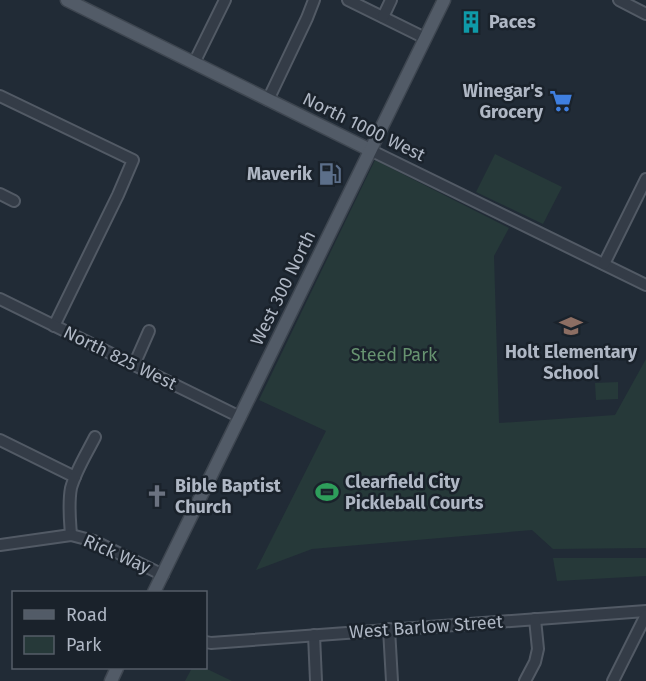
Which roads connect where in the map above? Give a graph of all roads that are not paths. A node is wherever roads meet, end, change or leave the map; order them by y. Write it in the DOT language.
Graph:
graph roads {
  1 [pos="67,0"];
  2 [pos="225,0"];
  3 [pos="314,0"];
  4 [pos="348,0"];
  5 [pos="391,0"];
  6 [pos="444,0"];
  7 [pos="619,0"];
  8 [pos="646,14"];
  9 [pos="383,17"];
  10 [pos="425,38"];
  11 [pos="194,63"];
  12 [pos="0,96"];
  13 [pos="268,100"];
  14 [pos="370,150"];
  15 [pos="646,179"];
  16 [pos="0,194"];
  17 [pos="14,201"];
  18 [pos="604,264"];
  19 [pos="646,285"];
  20 [pos="0,299"];
  21 [pos="54,326"];
  22 [pos="150,331"];
  23 [pos="134,365"];
  24 [pos="240,417"];
  25 [pos="95,437"];
  26 [pos="0,440"];
  27 [pos="75,477"];
  28 [pos="71,535"];
  29 [pos="0,545"];
  30 [pos="163,575"];
  31 [pos="155,591"];
  32 [pos="646,613"];
  33 [pos="535,619"];
  34 [pos="389,630"];
  35 [pos="314,635"];
  36 [pos="207,642"];
  37 [pos="316,681"];
  38 [pos="392,681"];
  39 [pos="525,681"];
  40 [pos="614,681"];
  1 -- 11 [label="main road, North 1000 West"];
  2 -- 11 [label="street"];
  3 -- 13 [label="street"];
  4 -- 9 [label="street"];
  5 -- 9 [label="street"];
  6 -- 10 [label="main road, West 300 North"];
  7 -- 8 [label="street"];
  9 -- 10 [label="street"];
  10 -- 14 [label="main road, West 300 North"];
  11 -- 13 [label="main road, North 1000 West"];
  12 -- 21 [label="street"];
  13 -- 14 [label="main road, North 1000 West"];
  14 -- 18 [label="street, North 1000 West"];
  14 -- 24 [label="main road, West 300 North"];
  15 -- 18 [label="street"];
  16 -- 17 [label="street"];
  18 -- 19 [label="street, North 1000 West"];
  20 -- 21 [label="street, North 825 West"];
  21 -- 23 [label="street, North 825 West"];
  22 -- 23 [label="street"];
  23 -- 24 [label="street, North 825 West"];
  24 -- 30 [label="main road, West 300 North"];
  25 -- 27 [label="street"];
  26 -- 27 [label="street"];
  27 -- 28 [label="street"];
  28 -- 29 [label="street, Rick Way"];
  28 -- 30 [label="street, Rick Way"];
  30 -- 31 [label="main road, West 300 North"];
  32 -- 33 [label="street, West Barlow Street"];
  32 -- 40 [label="street"];
  33 -- 34 [label="street, West Barlow Street"];
  33 -- 39 [label="street"];
  34 -- 35 [label="street, West Barlow Street"];
  34 -- 38 [label="street"];
  35 -- 36 [label="street, West Barlow Street"];
  35 -- 37 [label="street"];
}
